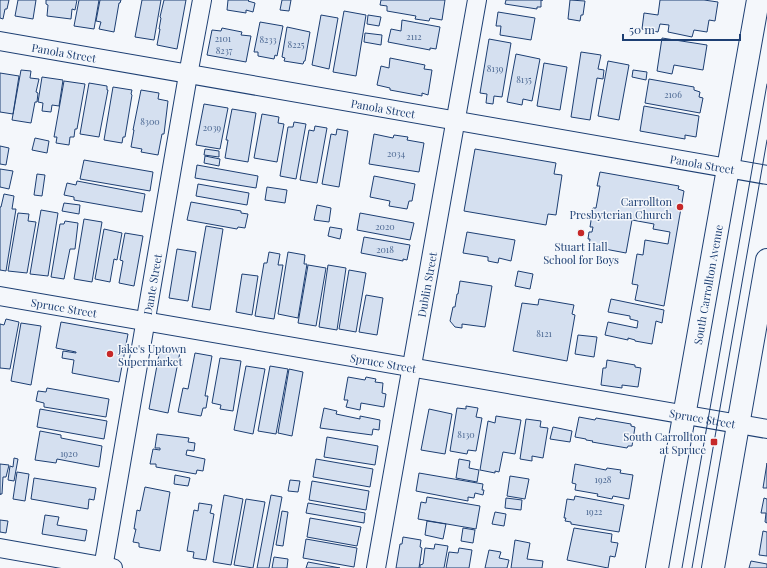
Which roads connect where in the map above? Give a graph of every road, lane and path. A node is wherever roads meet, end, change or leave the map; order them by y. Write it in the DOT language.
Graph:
graph roads {
  1 [pos="202,0"];
  2 [pos="477,0"];
  3 [pos="758,0"];
  4 [pos="0,41"];
  5 [pos="188,75"];
  6 [pos="455,122"];
  7 [pos="728,168"];
  8 [pos="767,175"];
  9 [pos="767,260"];
  10 [pos="0,296"];
  11 [pos="145,321"];
  12 [pos="412,367"];
  13 [pos="684,415"];
  14 [pos="738,424"];
  15 [pos="767,429"];
  16 [pos="0,548"];
  17 [pos="106,567"];
  18 [pos="376,568"];
  19 [pos="657,568"];
  20 [pos="713,568"];
  1 -- 5 [label="street, Dante Street"];
  2 -- 6 [label="street, Dublin Street"];
  3 -- 7 [label="main road, South Carrollton Avenue"];
  4 -- 5 [label="street, Panola Street"];
  5 -- 6 [label="street, Panola Street"];
  5 -- 11 [label="street, Dante Street"];
  6 -- 7 [label="street, Panola Street"];
  6 -- 12 [label="street, Dublin Street"];
  7 -- 8 [label="street, Panola Street"];
  7 -- 13 [label="main road, South Carrollton Avenue"];
  9 -- 14 [label="main road"];
  10 -- 11 [label="street, Spruce Street"];
  11 -- 12 [label="street, Spruce Street"];
  11 -- 17 [label="street, Dante Street"];
  12 -- 13 [label="street, Spruce Street"];
  12 -- 18 [label="street, Dublin Street"];
  13 -- 14 [label="street, Spruce Street"];
  13 -- 19 [label="main road, South Carrollton Avenue"];
  14 -- 15 [label="street, Spruce Street"];
  14 -- 20 [label="main road"];
  16 -- 17 [label="street"];
}
